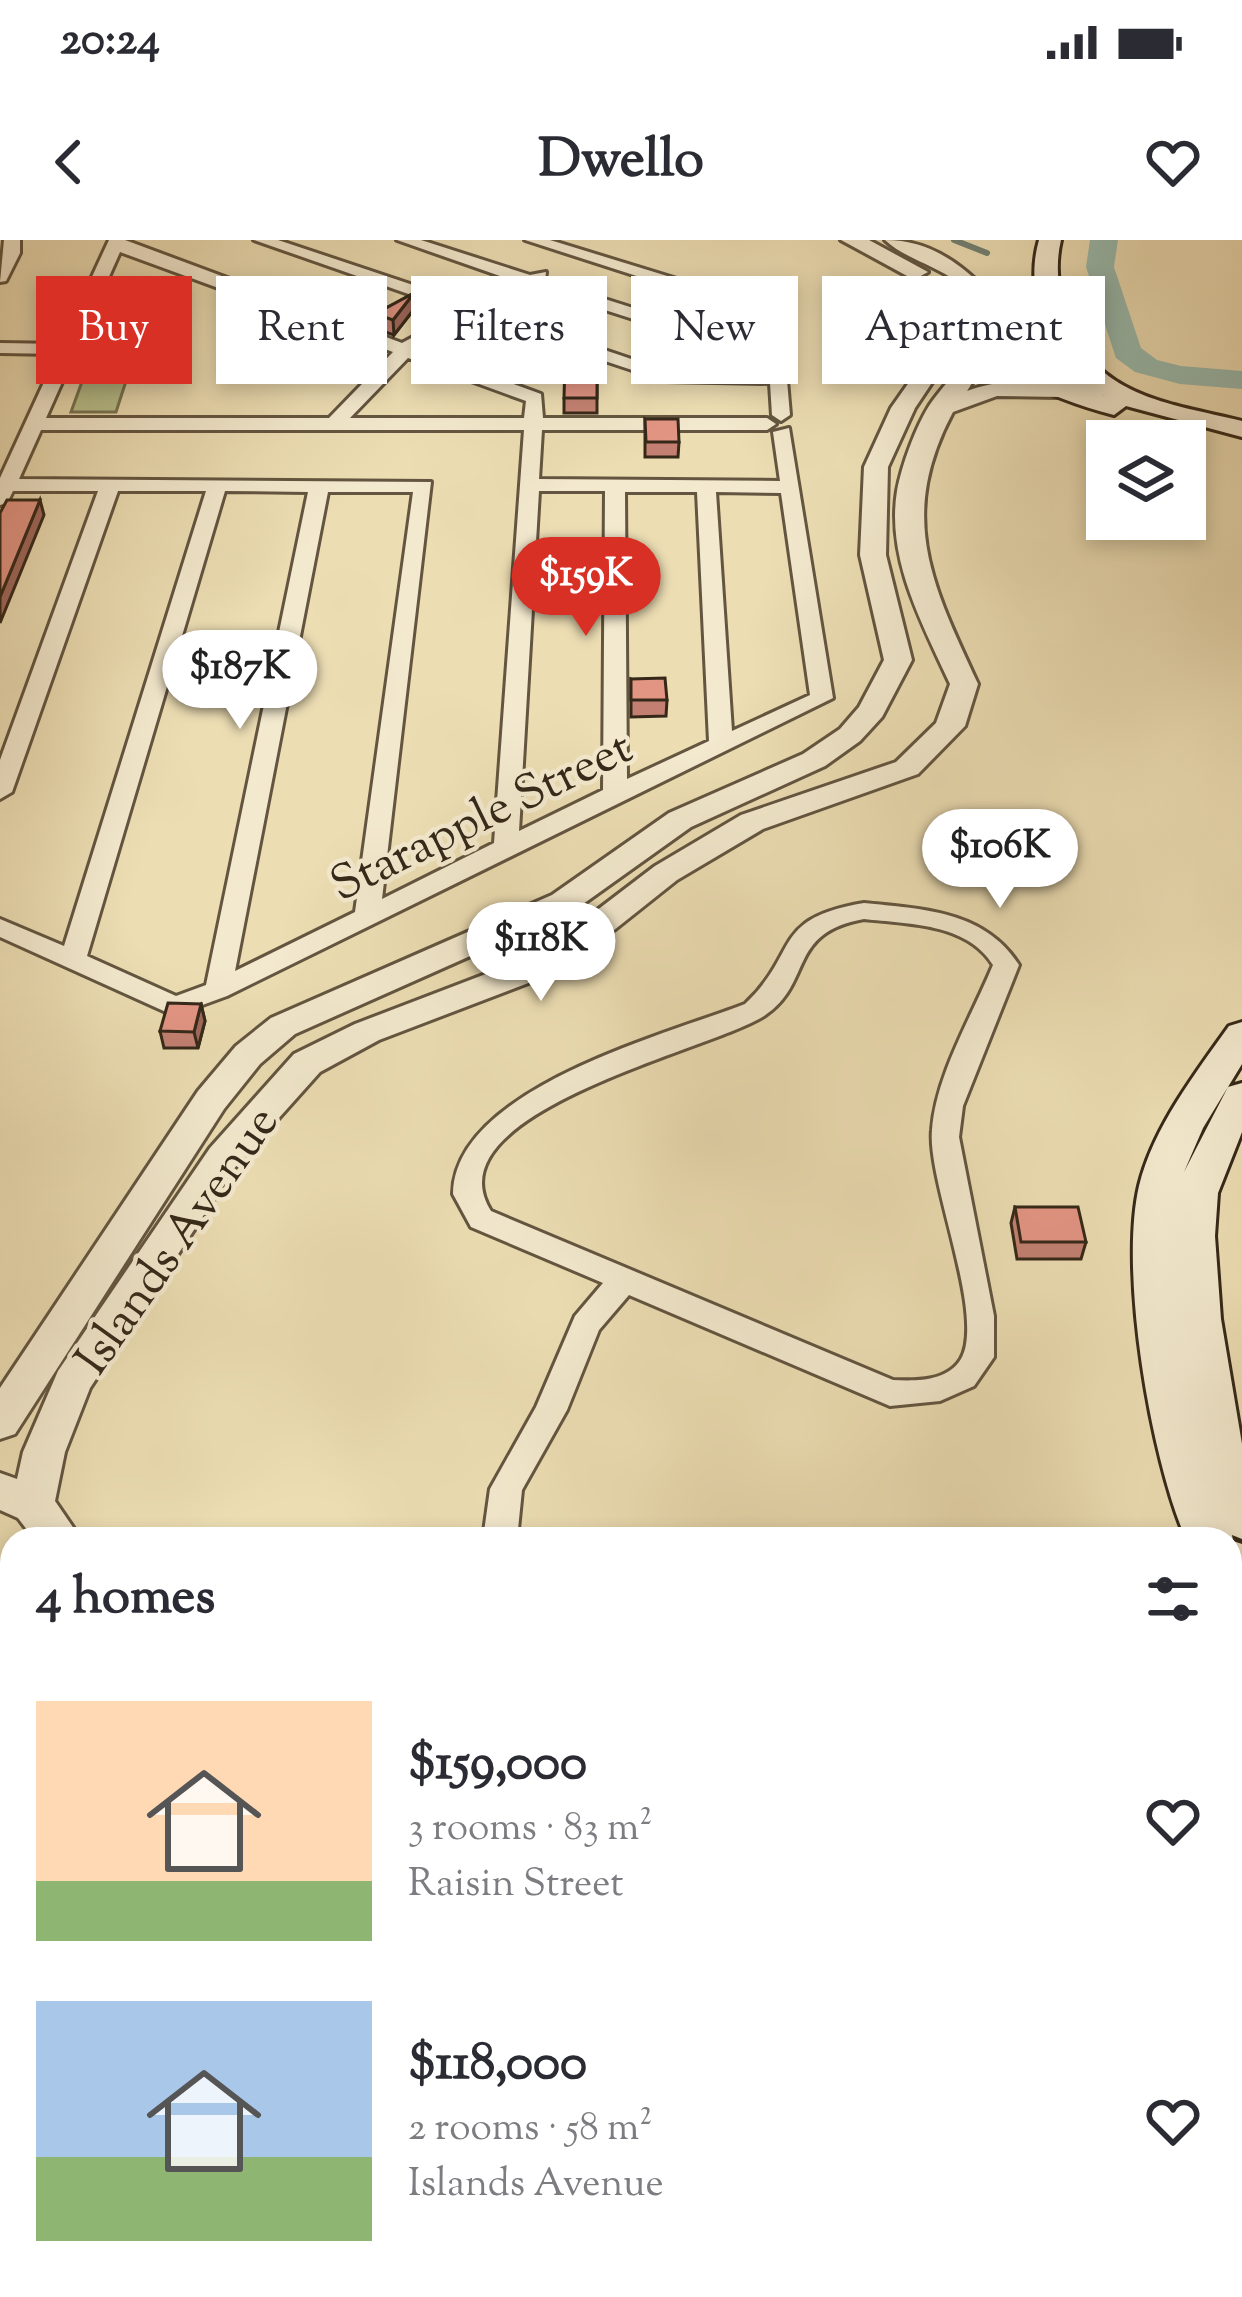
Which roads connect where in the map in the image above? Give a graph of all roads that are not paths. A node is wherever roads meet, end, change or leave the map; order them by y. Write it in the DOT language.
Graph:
graph roads {
  1 [pos="12,240"];
  2 [pos="262,240"];
  3 [pos="405,240"];
  4 [pos="533,240"];
  5 [pos="851,240"];
  6 [pos="896,240"];
  7 [pos="1028,240"];
  8 [pos="1050,240"];
  9 [pos="117,242"];
  10 [pos="579,254"];
  11 [pos="102,276"];
  12 [pos="517,276"];
  13 [pos="541,276"];
  14 [pos="650,276"];
  15 [pos="922,276"];
  16 [pos="963,276"];
  17 [pos="1026,276"];
  18 [pos="1046,276"];
  19 [pos="0,277"];
  20 [pos="411,289"];
  21 [pos="411,346"];
  22 [pos="0,348"];
  23 [pos="407,348"];
  24 [pos="36,349"];
  25 [pos="53,384"];
  26 [pos="782,384"];
  27 [pos="920,384"];
  28 [pos="958,384"];
  29 [pos="1049,384"];
  30 [pos="1094,384"];
  31 [pos="1098,384"];
  32 [pos="1103,389"];
  33 [pos="1061,390"];
  34 [pos="939,409"];
  35 [pos="35,424"];
  36 [pos="787,424"];
  37 [pos="333,425"];
  38 [pos="537,425"];
  39 [pos="1242,429"];
  40 [pos="1242,441"];
  41 [pos="110,485"];
  42 [pos="530,485"];
  43 [pos="217,486"];
  44 [pos="319,486"];
  45 [pos="615,486"];
  46 [pos="706,487"];
  47 [pos="791,487"];
  48 [pos="2,490"];
  49 [pos="873,555"];
  50 [pos="910,555"];
  51 [pos="722,742"];
  52 [pos="0,792"];
  53 [pos="615,793"];
  54 [pos="506,848"];
  55 [pos="367,917"];
  56 [pos="0,926"];
  57 [pos="73,960"];
  58 [pos="218,990"];
  59 [pos="1242,1036"];
  60 [pos="1242,1097"];
  61 [pos="622,1282"];
  62 [pos="0,1422"];
  63 [pos="31,1512"];
  64 [pos="1242,1519"];
  65 [pos="501,1527"];
  66 [pos="1203,1527"];
  1 -- 19 [label="street"];
  2 -- 20 [label="street"];
  3 -- 12 [label="street"];
  4 -- 10 [label="street"];
  5 -- 15 [label="street"];
  6 -- 16 [label="street"];
  7 -- 17 [label="main road"];
  8 -- 18 [label="main road"];
  9 -- 11 [label="street"];
  9 -- 23 [label="street"];
  10 -- 13 [label="street"];
  10 -- 14 [label="street"];
  21 -- 23 [label="street"];
  22 -- 24 [label="street"];
  23 -- 37 [label="street"];
  23 -- 38 [label="street"];
  25 -- 35 [label="street"];
  26 -- 36 [label="street"];
  27 -- 49 [label="street, Islands Avenue"];
  28 -- 34 [label="street, Islands Avenue"];
  29 -- 33 [label="main road"];
  30 -- 32 [label="street"];
  31 -- 32 [label="main road"];
  32 -- 39 [label="main road"];
  33 -- 34 [label="street"];
  33 -- 40 [label="main road"];
  34 -- 50 [label="street, Islands Avenue"];
  35 -- 37 [label="street"];
  35 -- 48 [label="street"];
  36 -- 38 [label="street"];
  36 -- 47 [label="street"];
  37 -- 38 [label="street"];
  38 -- 42 [label="street"];
  41 -- 43 [label="street"];
  41 -- 48 [label="street"];
  41 -- 52 [label="street"];
  42 -- 45 [label="street"];
  42 -- 54 [label="street"];
  43 -- 44 [label="street"];
  43 -- 57 [label="street"];
  44 -- 55 [label="street"];
  44 -- 58 [label="street"];
  45 -- 46 [label="street"];
  45 -- 53 [label="street"];
  46 -- 47 [label="street"];
  46 -- 51 [label="street"];
  47 -- 51 [label="street, Starapple Street"];
  49 -- 50 [label="street"];
  49 -- 62 [label="street, Islands Avenue"];
  50 -- 63 [label="street, Islands Avenue"];
  51 -- 53 [label="street, Starapple Street"];
  53 -- 54 [label="street, Starapple Street"];
  54 -- 55 [label="street, Starapple Street"];
  55 -- 58 [label="street, Starapple Street"];
  56 -- 57 [label="street"];
  57 -- 58 [label="street, Starapple Street"];
  59 -- 66 [label="main road"];
  60 -- 64 [label="main road"];
  61 -- 61 [label="street"];
  61 -- 65 [label="street"];
}
